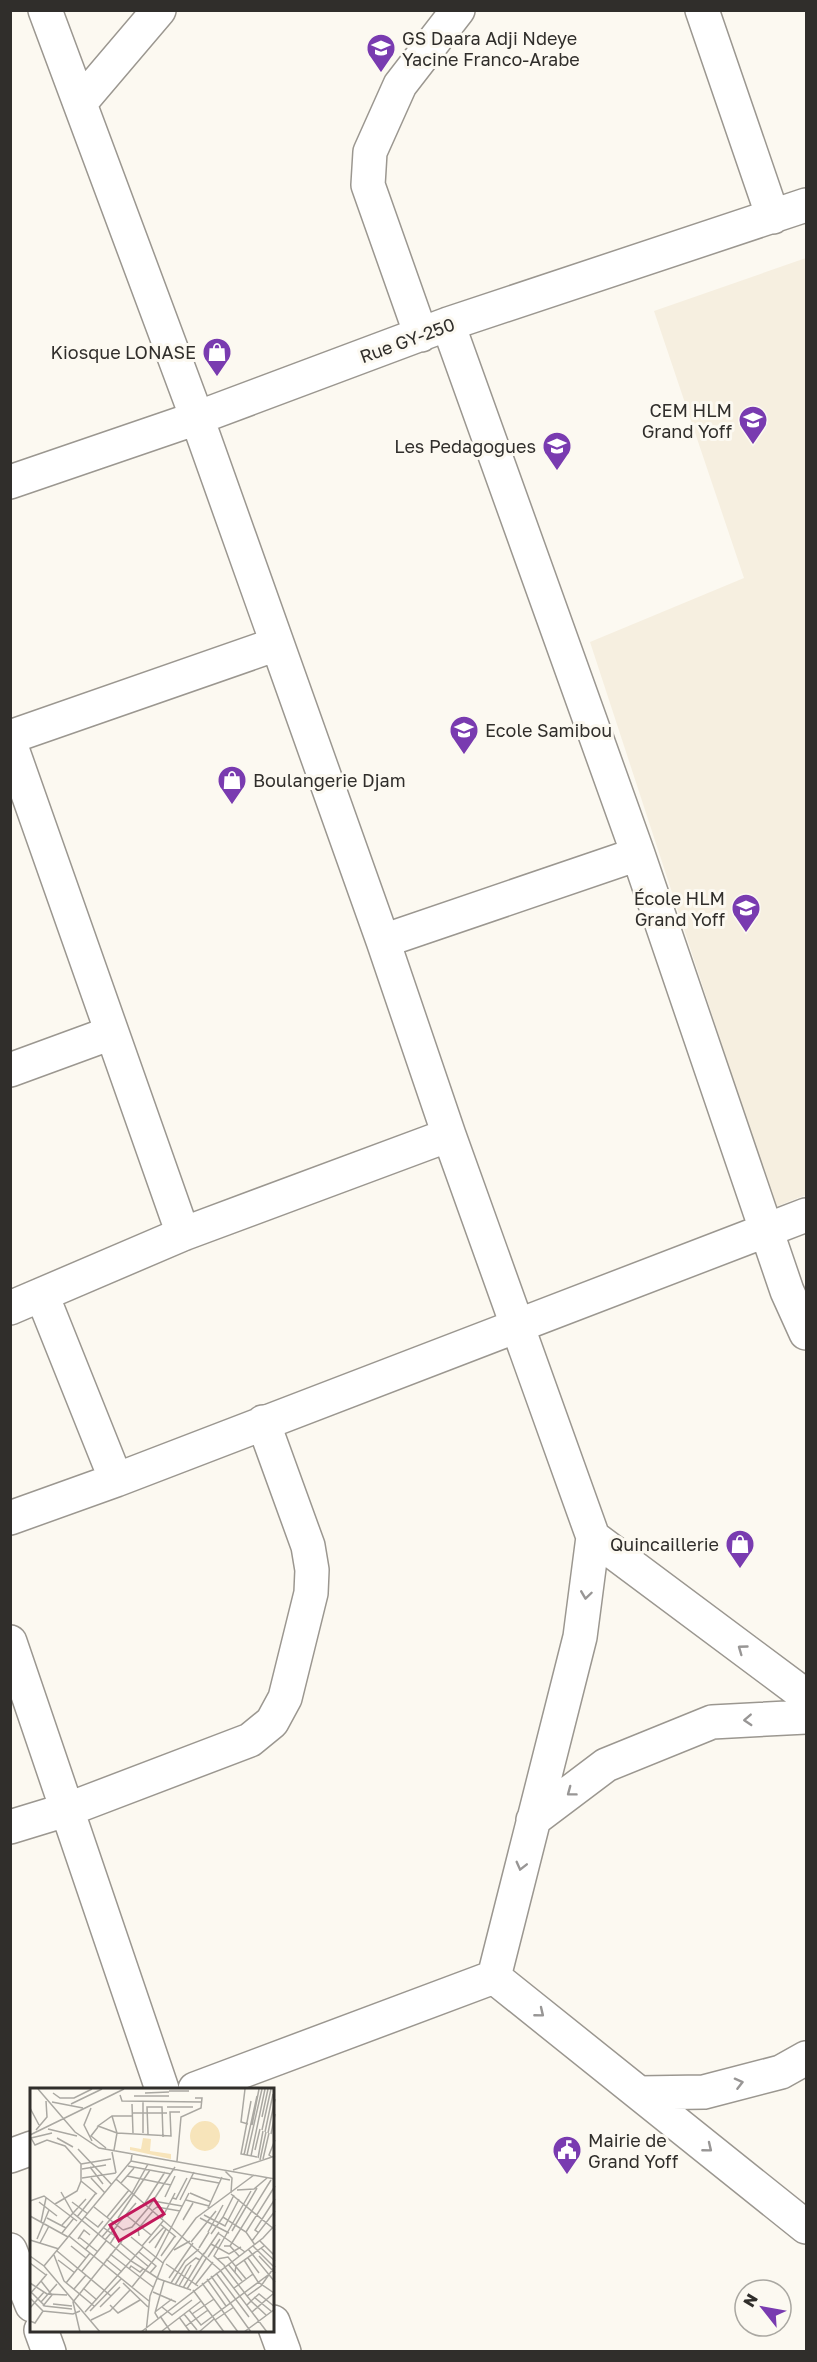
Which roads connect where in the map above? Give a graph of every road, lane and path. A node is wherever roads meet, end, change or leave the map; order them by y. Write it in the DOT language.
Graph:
graph roads {
  1 [pos="45,10"];
  2 [pos="159,10"];
  3 [pos="458,10"];
  4 [pos="702,10"];
  5 [pos="80,103"];
  6 [pos="807,205"];
  7 [pos="773,217"];
  8 [pos="435,329"];
  9 [pos="197,418"];
  10 [pos="10,482"];
  11 [pos="278,644"];
  12 [pos="10,737"];
  13 [pos="10,743"];
  14 [pos="638,854"];
  15 [pos="382,941"];
  16 [pos="111,1033"];
  17 [pos="11,1066"];
  18 [pos="448,1135"];
  19 [pos="807,1215"];
  20 [pos="766,1230"];
  21 [pos="183,1234"];
  22 [pos="42,1295"];
  23 [pos="10,1308"];
  24 [pos="518,1325"];
  25 [pos="807,1333"];
  26 [pos="263,1422"];
  27 [pos="116,1480"];
  28 [pos="10,1518"];
  29 [pos="594,1537"];
  30 [pos="10,1642"];
  31 [pos="807,1696"];
  32 [pos="807,1716"];
  33 [pos="69,1809"];
  34 [pos="533,1820"];
  35 [pos="10,1827"];
  36 [pos="494,1977"];
  37 [pos="807,2058"];
  38 [pos="162,2088"];
  39 [pos="198,2088"];
  40 [pos="640,2093"];
  41 [pos="30,2149"];
  42 [pos="10,2156"];
  43 [pos="807,2228"];
  44 [pos="10,2250"];
  45 [pos="30,2300"];
  46 [pos="274,2325"];
  47 [pos="41,2332"];
  48 [pos="49,2352"];
  49 [pos="284,2352"];
  1 -- 5 [label="street"];
  2 -- 5 [label="street"];
  3 -- 8 [label="street"];
  4 -- 7 [label="street"];
  5 -- 9 [label="street"];
  6 -- 7 [label="street, Rue GY-250"];
  7 -- 8 [label="street, Rue GY-250"];
  8 -- 9 [label="street, Rue GY-250"];
  8 -- 14 [label="street"];
  9 -- 10 [label="street, Rue GY-250"];
  9 -- 11 [label="street"];
  11 -- 12 [label="street"];
  11 -- 15 [label="street"];
  13 -- 16 [label="street"];
  14 -- 15 [label="street"];
  14 -- 20 [label="street"];
  15 -- 18 [label="street"];
  16 -- 17 [label="street"];
  16 -- 21 [label="street"];
  18 -- 21 [label="street"];
  18 -- 24 [label="street"];
  19 -- 20 [label="street"];
  20 -- 24 [label="street"];
  20 -- 25 [label="street"];
  21 -- 22 [label="street"];
  22 -- 23 [label="street"];
  22 -- 27 [label="street"];
  24 -- 26 [label="street"];
  24 -- 29 [label="street"];
  26 -- 27 [label="street"];
  26 -- 33 [label="street"];
  27 -- 28 [label="street"];
  31 -- 29 [label="street, one-way"];
  29 -- 34 [label="street, one-way"];
  30 -- 33 [label="street"];
  32 -- 34 [label="street, one-way"];
  33 -- 35 [label="street"];
  33 -- 38 [label="street"];
  34 -- 36 [label="street, one-way"];
  36 -- 39 [label="street"];
  36 -- 40 [label="street, one-way"];
  40 -- 37 [label="street, one-way"];
  40 -- 43 [label="street, one-way"];
  41 -- 42 [label="street"];
  44 -- 45 [label="street"];
  46 -- 49 [label="street"];
  47 -- 48 [label="street"];
}
